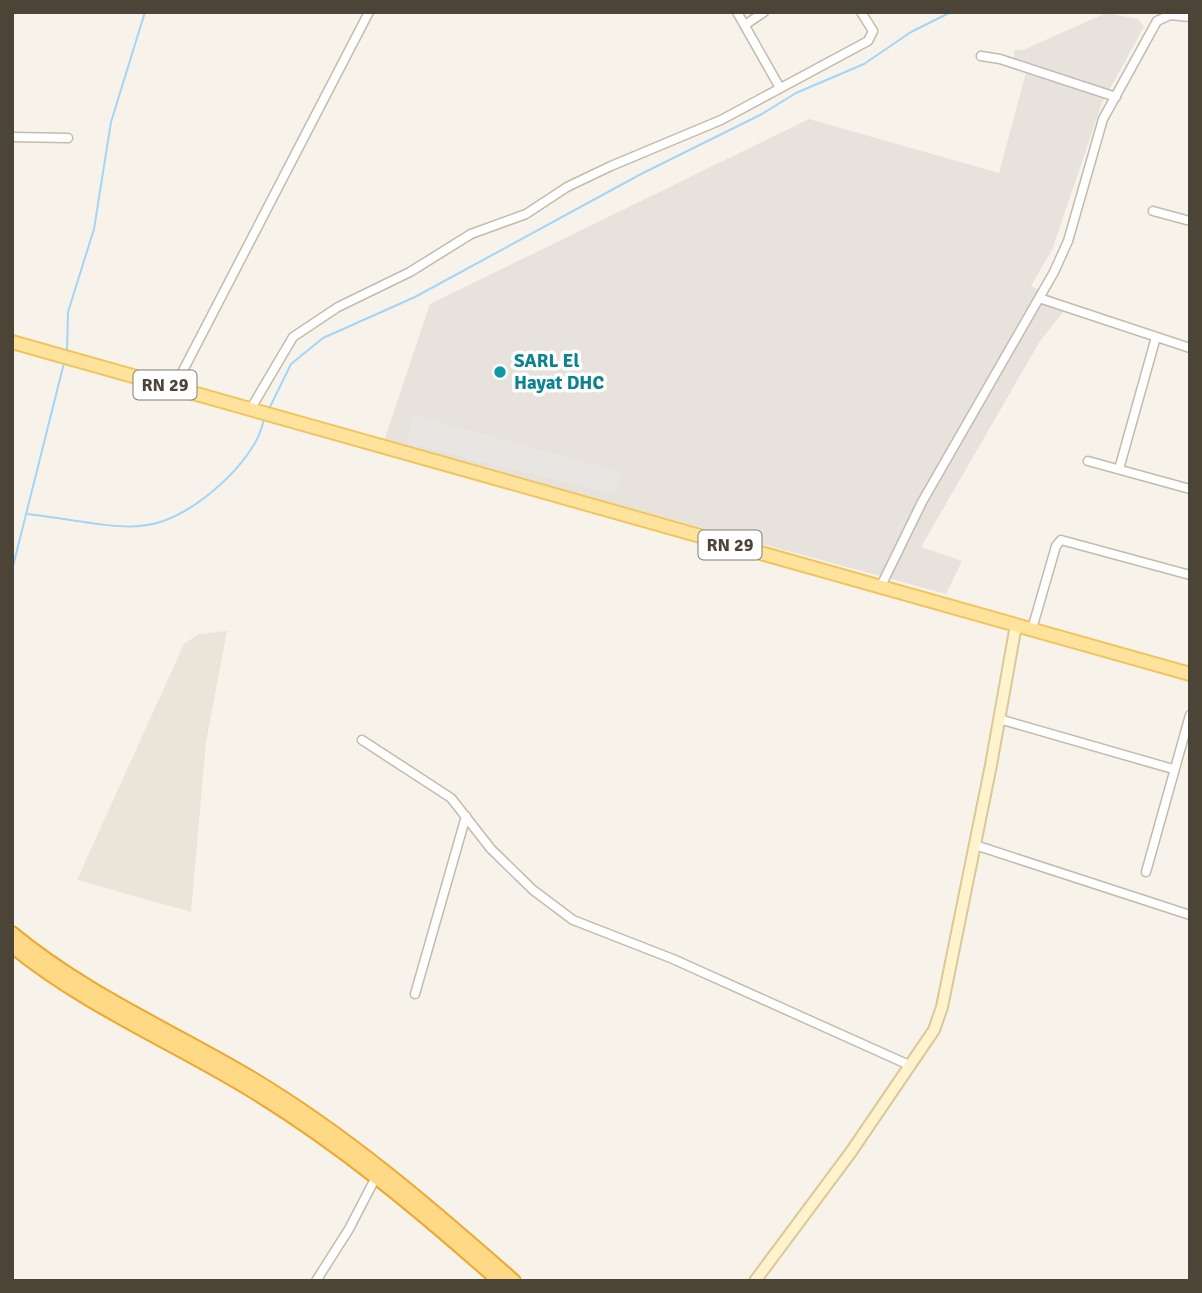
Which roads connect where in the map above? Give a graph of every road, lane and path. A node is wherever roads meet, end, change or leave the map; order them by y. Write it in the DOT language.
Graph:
graph roads {
  1 [pos="369,12"];
  2 [pos="737,12"];
  3 [pos="764,12"];
  4 [pos="861,12"];
  5 [pos="1190,17"];
  6 [pos="745,25"];
  7 [pos="981,56"];
  8 [pos="779,88"];
  9 [pos="1116,97"];
  10 [pos="12,137"];
  11 [pos="68,138"];
  12 [pos="1153,211"];
  13 [pos="1190,222"];
  14 [pos="1039,298"];
  15 [pos="1156,337"];
  16 [pos="12,342"];
  17 [pos="1190,348"];
  18 [pos="174,388"];
  19 [pos="260,413"];
  20 [pos="1088,461"];
  21 [pos="1119,469"];
  22 [pos="1190,489"];
  23 [pos="1190,575"];
  24 [pos="880,588"];
  25 [pos="1016,625"];
  26 [pos="1032,629"];
  27 [pos="1190,674"];
  28 [pos="1190,715"];
  29 [pos="999,719"];
  30 [pos="362,740"];
  31 [pos="1173,769"];
  32 [pos="466,816"];
  33 [pos="975,845"];
  34 [pos="1146,872"];
  35 [pos="1190,915"];
  36 [pos="12,933"];
  37 [pos="12,946"];
  38 [pos="415,995"];
  39 [pos="909,1065"];
  40 [pos="376,1177"];
  41 [pos="316,1281"];
  42 [pos="499,1281"];
  43 [pos="514,1281"];
  44 [pos="755,1281"];
  1 -- 18 [label="street"];
  2 -- 6 [label="street"];
  3 -- 6 [label="street"];
  4 -- 8 [label="street"];
  5 -- 9 [label="street"];
  6 -- 8 [label="street"];
  7 -- 9 [label="street"];
  8 -- 19 [label="street"];
  9 -- 14 [label="street"];
  10 -- 11 [label="street"];
  12 -- 13 [label="street"];
  14 -- 15 [label="street"];
  14 -- 24 [label="street"];
  15 -- 17 [label="street"];
  15 -- 21 [label="street"];
  16 -- 18 [label="main road, RN 29"];
  18 -- 19 [label="main road, RN 29"];
  19 -- 24 [label="main road, RN 29"];
  20 -- 21 [label="street"];
  21 -- 22 [label="street"];
  23 -- 26 [label="street"];
  24 -- 25 [label="main road, RN 29"];
  25 -- 26 [label="main road, RN 29"];
  25 -- 29 [label="main road"];
  26 -- 27 [label="main road, RN 29"];
  28 -- 31 [label="street"];
  29 -- 31 [label="street"];
  29 -- 33 [label="main road"];
  30 -- 32 [label="street"];
  31 -- 34 [label="street"];
  32 -- 38 [label="street"];
  32 -- 39 [label="street"];
  33 -- 35 [label="street"];
  33 -- 39 [label="main road"];
  36 -- 43 [label="highway"];
  37 -- 40 [label="highway"];
  39 -- 44 [label="main road"];
  40 -- 41 [label="street"];
  40 -- 42 [label="highway"];
}
